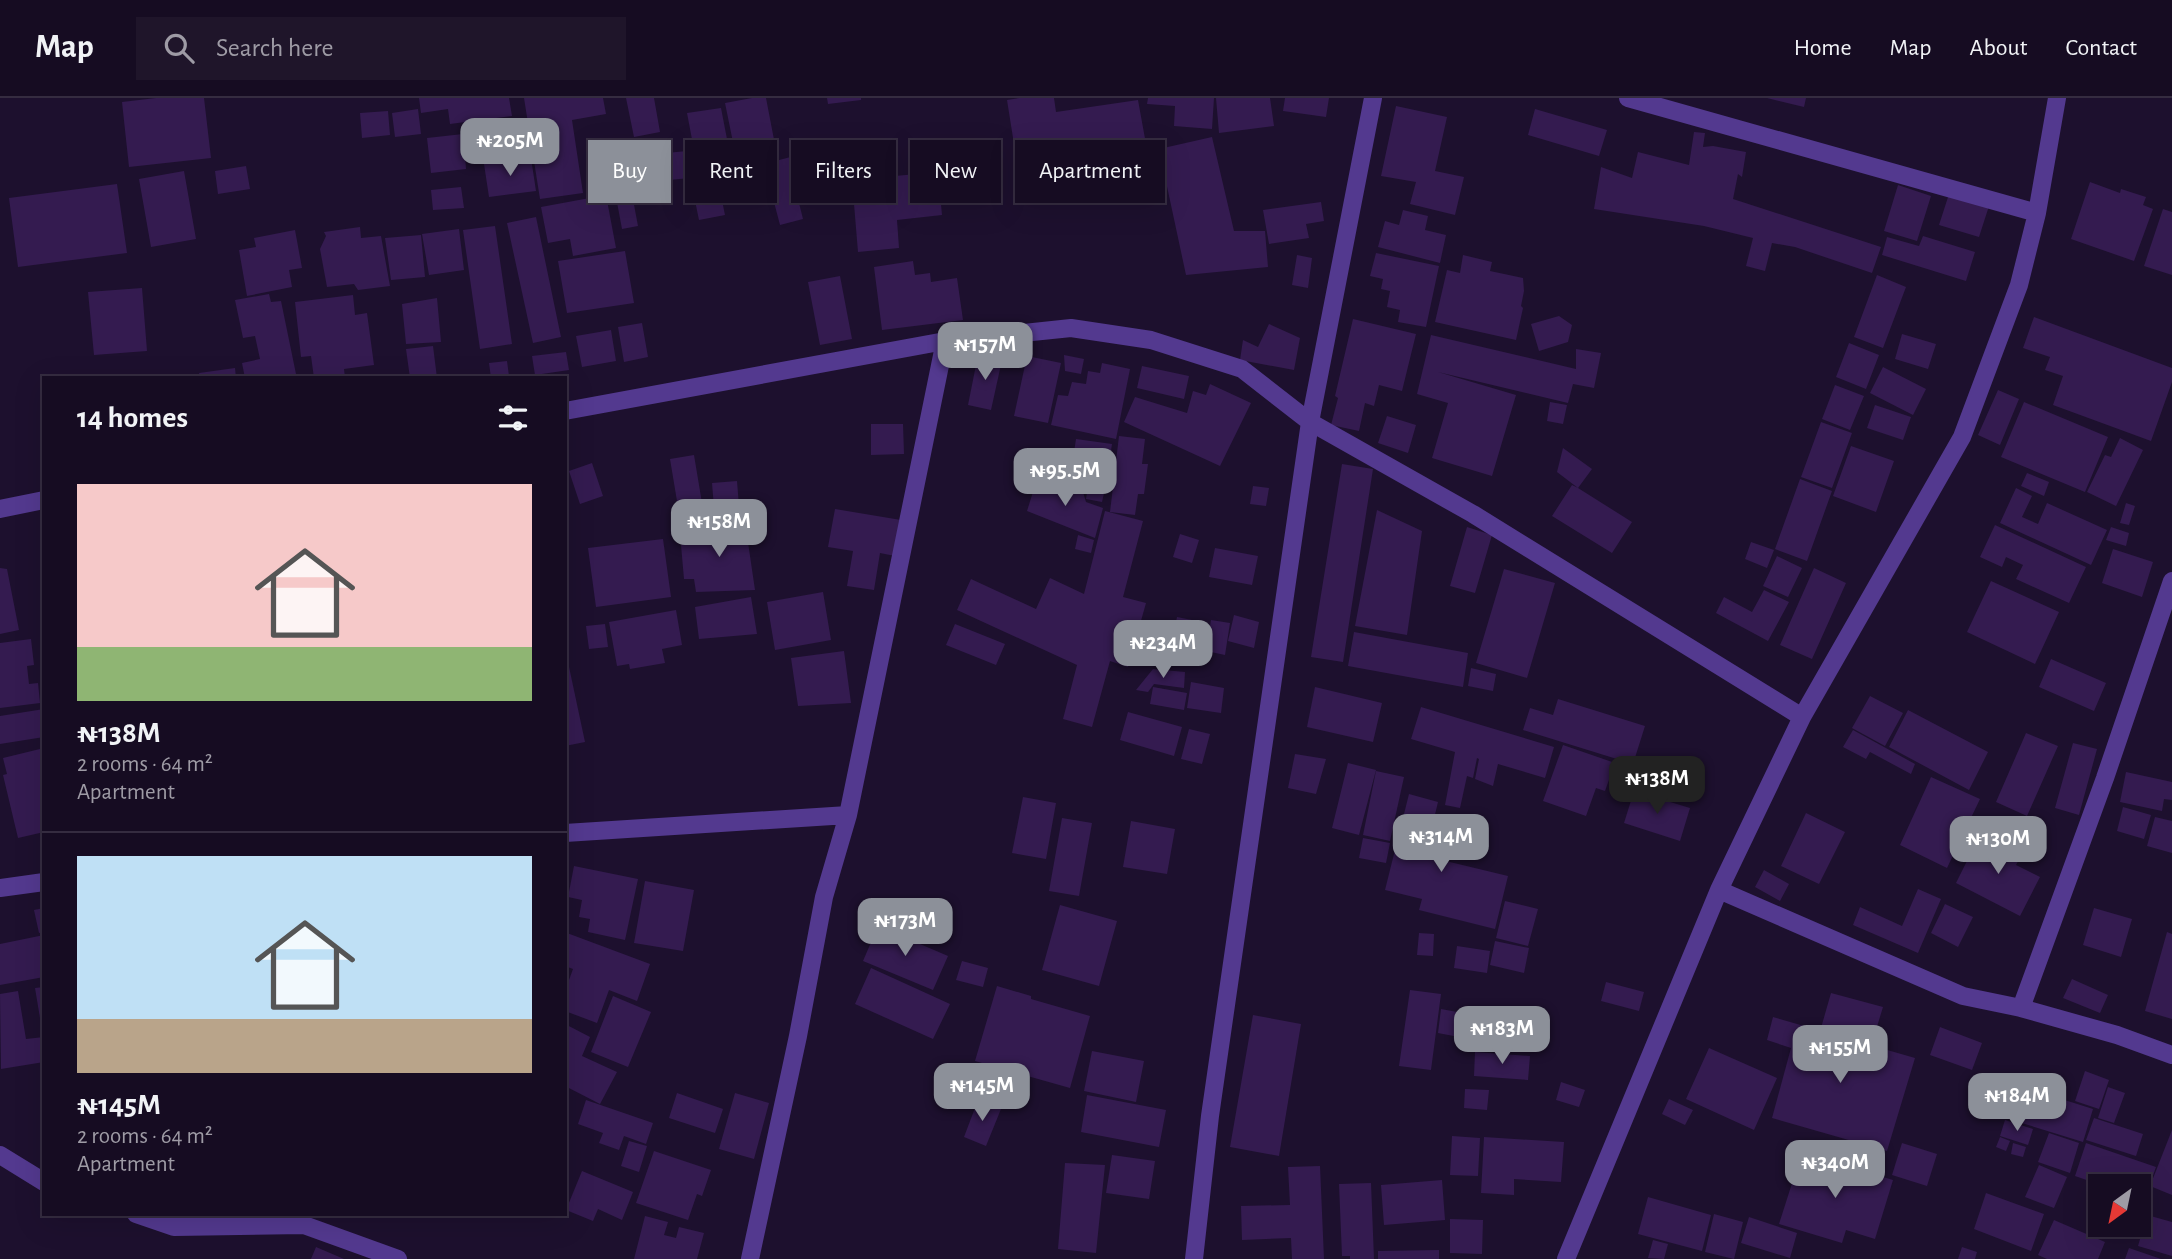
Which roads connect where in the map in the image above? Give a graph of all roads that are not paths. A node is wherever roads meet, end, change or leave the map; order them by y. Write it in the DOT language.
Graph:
graph roads {
  1 [pos="1373,98"];
  2 [pos="1628,98"];
  3 [pos="2057,98"];
  4 [pos="2037,213"];
  5 [pos="945,341"];
  6 [pos="567,411"];
  7 [pos="1310,422"];
  8 [pos="42,500"];
  9 [pos="0,509"];
  10 [pos="2172,581"];
  11 [pos="1802,717"];
  12 [pos="848,814"];
  13 [pos="567,833"];
  14 [pos="42,882"];
  15 [pos="0,888"];
  16 [pos="1719,890"];
  17 [pos="2021,1008"];
  18 [pos="2172,1055"];
  19 [pos="0,1155"];
  20 [pos="42,1181"];
  21 [pos="142,1216"];
  22 [pos="398,1259"];
  23 [pos="750,1259"];
  24 [pos="1194,1259"];
  25 [pos="1566,1259"];
  1 -- 7 [label="street"];
  2 -- 4 [label="street"];
  3 -- 4 [label="street"];
  4 -- 11 [label="street"];
  5 -- 6 [label="street"];
  5 -- 7 [label="street"];
  5 -- 12 [label="street"];
  7 -- 11 [label="street"];
  7 -- 24 [label="street"];
  8 -- 9 [label="street"];
  10 -- 17 [label="street"];
  11 -- 16 [label="street"];
  12 -- 13 [label="street"];
  12 -- 23 [label="street"];
  14 -- 15 [label="street"];
  16 -- 17 [label="street"];
  16 -- 25 [label="street"];
  17 -- 18 [label="street"];
  19 -- 20 [label="street"];
  21 -- 22 [label="street"];
}
